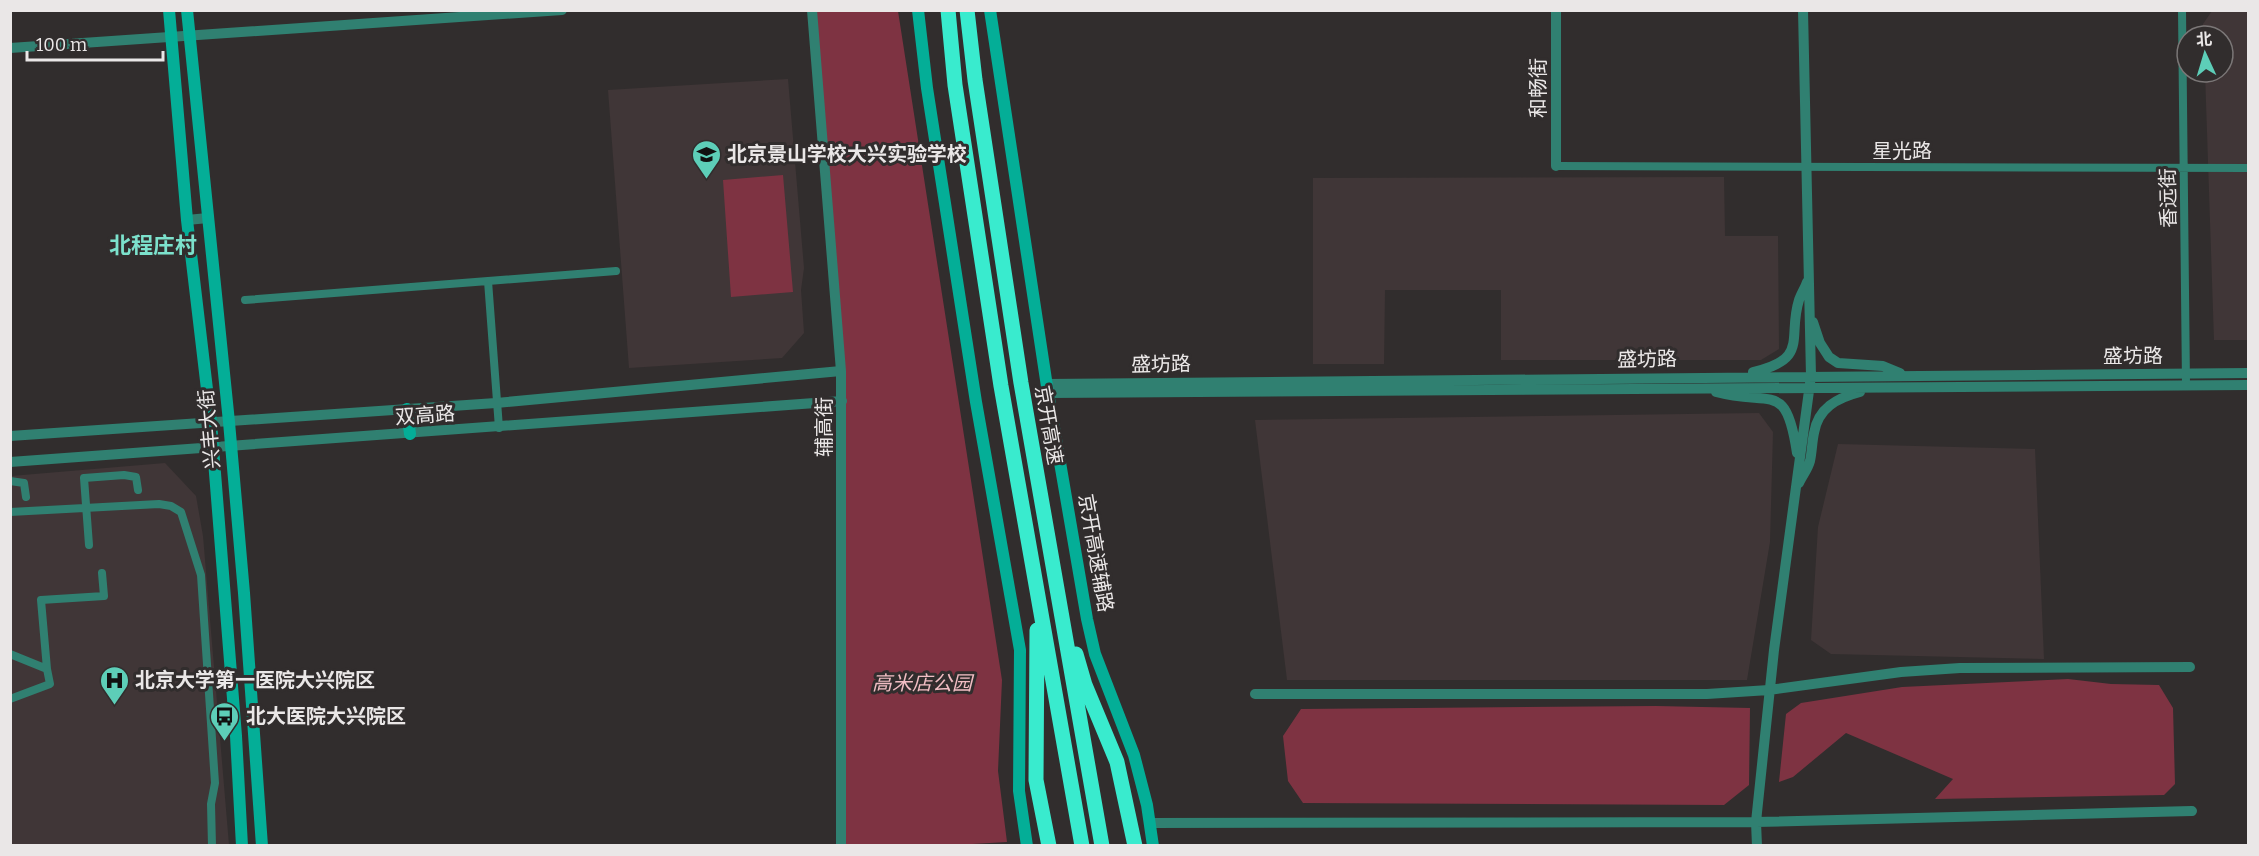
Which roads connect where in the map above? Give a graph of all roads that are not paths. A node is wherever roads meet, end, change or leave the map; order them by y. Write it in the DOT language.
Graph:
graph roads {
  1 [pos="169,10"];
  2 [pos="187,10"];
  3 [pos="562,10"];
  4 [pos="812,10"];
  5 [pos="918,10"];
  6 [pos="948,10"];
  7 [pos="967,10"];
  8 [pos="990,10"];
  9 [pos="1556,10"];
  10 [pos="1803,10"];
  11 [pos="2182,10"];
  12 [pos="189,35"];
  13 [pos="171,37"];
  14 [pos="10,48"];
  15 [pos="1556,166"];
  16 [pos="1806,167"];
  17 [pos="2184,168"];
  18 [pos="2248,168"];
  19 [pos="208,218"];
  20 [pos="187,220"];
  21 [pos="616,271"];
  22 [pos="1809,279"];
  23 [pos="488,281"];
  24 [pos="245,300"];
  25 [pos="1809,308"];
  26 [pos="841,371"];
  27 [pos="2187,373"];
  28 [pos="2248,373"];
  29 [pos="1906,375"];
  30 [pos="1810,376"];
  31 [pos="1734,377"];
  32 [pos="2187,385"];
  33 [pos="2248,385"];
  34 [pos="1047,388"];
  35 [pos="1878,388"];
  36 [pos="1701,389"];
  37 [pos="1809,389"];
  38 [pos="842,401"];
  39 [pos="496,403"];
  40 [pos="407,409"];
  41 [pos="229,422"];
  42 [pos="211,423"];
  43 [pos="499,428"];
  44 [pos="410,434"];
  45 [pos="10,436"];
  46 [pos="231,447"];
  47 [pos="213,448"];
  48 [pos="10,462"];
  49 [pos="1799,465"];
  50 [pos="10,481"];
  51 [pos="1796,488"];
  52 [pos="138,490"];
  53 [pos="26,496"];
  54 [pos="87,508"];
  55 [pos="10,512"];
  56 [pos="89,545"];
  57 [pos="102,573"];
  58 [pos="1056,588"];
  59 [pos="1037,591"];
  60 [pos="10,654"];
  61 [pos="2190,667"];
  62 [pos="47,669"];
  63 [pos="1769,690"];
  64 [pos="1255,694"];
  65 [pos="10,699"];
  66 [pos="2192,811"];
  67 [pos="1756,822"];
  68 [pos="1149,823"];
  69 [pos="212,846"];
  70 [pos="242,846"];
  71 [pos="262,846"];
  72 [pos="841,846"];
  73 [pos="1027,846"];
  74 [pos="1049,846"];
  75 [pos="1082,846"];
  76 [pos="1102,846"];
  77 [pos="1135,846"];
  78 [pos="1153,846"];
  79 [pos="1757,846"];
  1 -- 13 [label="main road, 兴丰大街"];
  2 -- 12 [label="main road, 兴丰大街"];
  3 -- 12 [label="street"];
  4 -- 26 [label="street, 辅高街"];
  5 -- 73 [label="main road"];
  6 -- 59 [label="highway, 京开高速"];
  7 -- 58 [label="highway, 京开高速"];
  8 -- 34 [label="main road, 京开高速辅路"];
  9 -- 15 [label="street, 和畅街"];
  10 -- 16 [label="street"];
  11 -- 17 [label="street, 香远街"];
  12 -- 13 [label="street"];
  12 -- 19 [label="main road, 兴丰大街"];
  13 -- 14 [label="street"];
  13 -- 20 [label="main road, 兴丰大街"];
  15 -- 16 [label="street, 星光路"];
  16 -- 17 [label="street, 星光路"];
  16 -- 22 [label="street"];
  17 -- 18 [label="street, 星光路"];
  17 -- 27 [label="street, 香远街"];
  19 -- 20 [label="street"];
  19 -- 41 [label="main road, 兴丰大街"];
  20 -- 42 [label="main road, 兴丰大街"];
  21 -- 23 [label="street"];
  22 -- 25 [label="street"];
  22 -- 31 [label="street"];
  23 -- 24 [label="street"];
  23 -- 39 [label="street"];
  25 -- 29 [label="street"];
  25 -- 30 [label="street"];
  26 -- 38 [label="street, 辅高街"];
  26 -- 39 [label="street, 双高路"];
  27 -- 28 [label="street, 盛坊路"];
  27 -- 29 [label="street, 盛坊路"];
  27 -- 32 [label="street, 香远街"];
  29 -- 30 [label="street, 盛坊路"];
  30 -- 31 [label="street, 盛坊路"];
  30 -- 37 [label="street"];
  31 -- 34 [label="street, 盛坊路"];
  32 -- 33 [label="street, 盛坊路"];
  32 -- 35 [label="street, 盛坊路"];
  34 -- 36 [label="street, 盛坊路"];
  34 -- 68 [label="main road, 京开高速辅路"];
  35 -- 37 [label="street, 盛坊路"];
  35 -- 51 [label="street"];
  36 -- 37 [label="street, 盛坊路"];
  36 -- 49 [label="street"];
  37 -- 49 [label="street"];
  38 -- 43 [label="street, 双高路"];
  38 -- 72 [label="street, 辅高街"];
  39 -- 40 [label="street, 双高路"];
  39 -- 43 [label="street"];
  40 -- 41 [label="street, 双高路"];
  40 -- 44 [label="main road"];
  41 -- 42 [label="street, 双高路"];
  41 -- 46 [label="main road, 兴丰大街"];
  42 -- 45 [label="street, 双高路"];
  42 -- 47 [label="main road, 兴丰大街"];
  43 -- 44 [label="street, 双高路"];
  44 -- 46 [label="street, 双高路"];
  46 -- 47 [label="street, 双高路"];
  46 -- 71 [label="main road, 兴丰大街"];
  47 -- 48 [label="street, 双高路"];
  47 -- 70 [label="main road, 兴丰大街"];
  49 -- 51 [label="street"];
  50 -- 53 [label="street"];
  51 -- 63 [label="street"];
  52 -- 54 [label="street"];
  54 -- 55 [label="street"];
  54 -- 56 [label="street"];
  54 -- 69 [label="street"];
  57 -- 62 [label="street"];
  58 -- 76 [label="highway, 京开高速"];
  58 -- 77 [label="highway"];
  59 -- 74 [label="highway"];
  59 -- 75 [label="highway, 京开高速"];
  60 -- 62 [label="street"];
  61 -- 63 [label="street"];
  62 -- 65 [label="street"];
  63 -- 64 [label="street"];
  63 -- 67 [label="street"];
  66 -- 67 [label="street"];
  67 -- 68 [label="street"];
  67 -- 79 [label="street"];
  68 -- 78 [label="main road, 京开高速辅路"];
}
